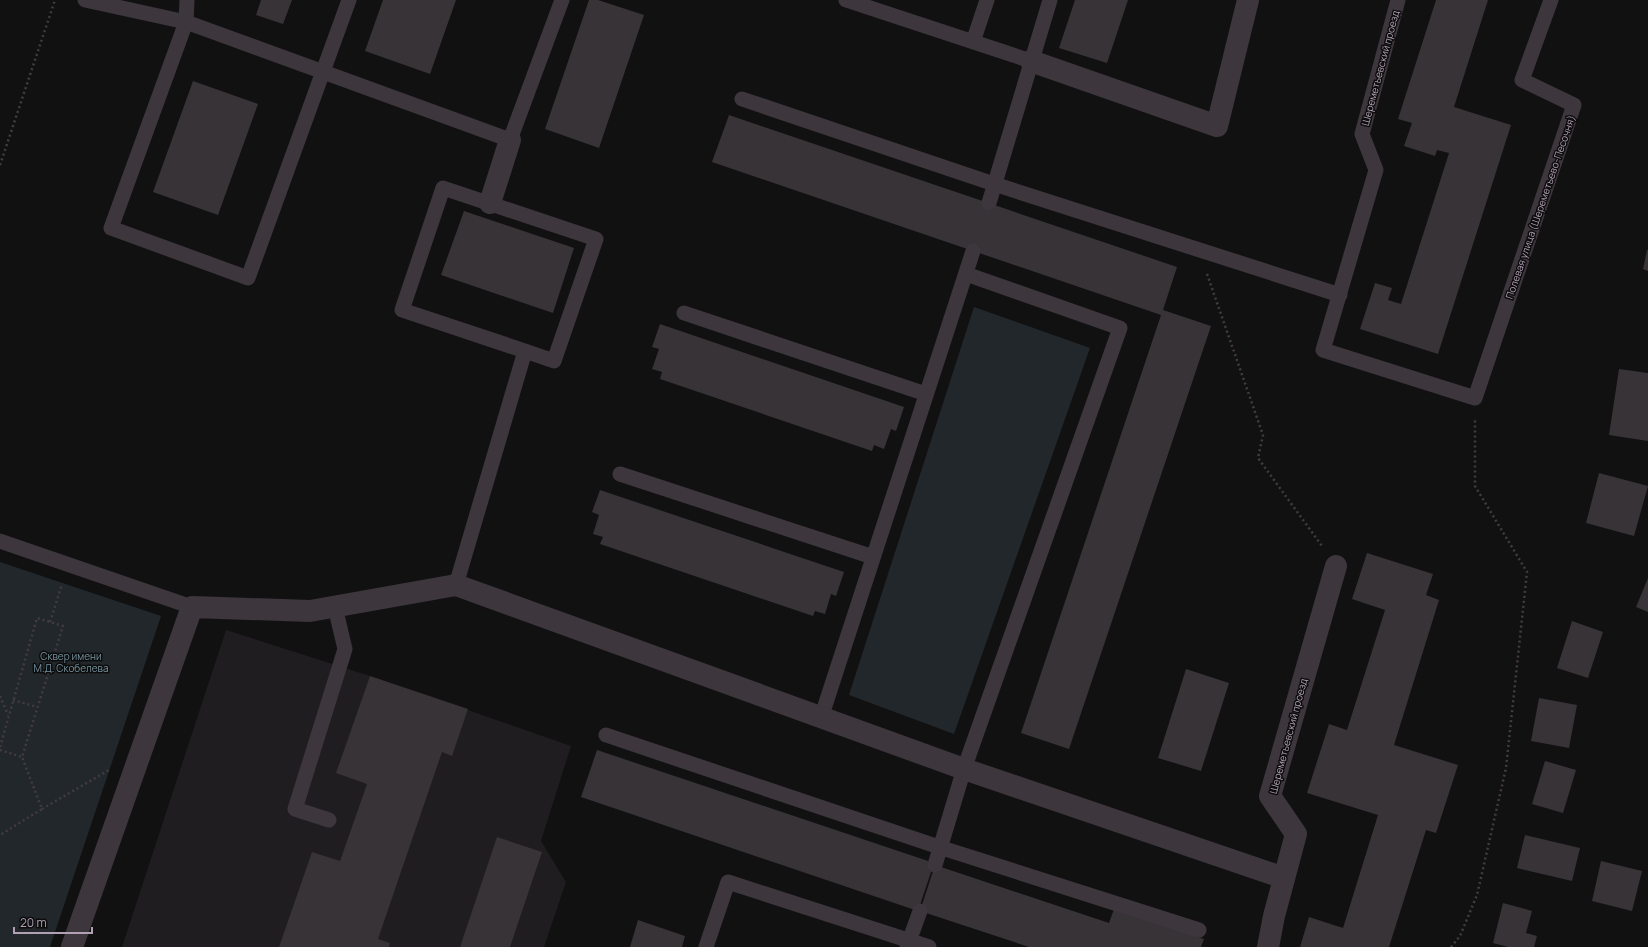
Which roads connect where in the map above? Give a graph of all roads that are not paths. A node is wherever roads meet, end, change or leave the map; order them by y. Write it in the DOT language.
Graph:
graph roads {
  1 [pos="85,0"];
  2 [pos="187,0"];
  3 [pos="350,0"];
  4 [pos="562,0"];
  5 [pos="846,0"];
  6 [pos="987,0"];
  7 [pos="1050,0"];
  8 [pos="1248,0"];
  9 [pos="1398,0"];
  10 [pos="1551,0"];
  11 [pos="186,22"];
  12 [pos="973,42"];
  13 [pos="1031,61"];
  14 [pos="324,73"];
  15 [pos="742,99"];
  16 [pos="510,140"];
  17 [pos="994,184"];
  18 [pos="490,203"];
  19 [pos="989,203"];
  20 [pos="973,251"];
  21 [pos="966,274"];
  22 [pos="1340,295"];
  23 [pos="684,313"];
  24 [pos="525,351"];
  25 [pos="926,394"];
  26 [pos="1475,398"];
  27 [pos="620,474"];
  28 [pos="0,541"];
  29 [pos="873,557"];
  30 [pos="1336,566"];
  31 [pos="456,584"];
  32 [pos="192,607"];
  33 [pos="335,607"];
  34 [pos="821,718"];
  35 [pos="606,735"];
  36 [pos="964,769"];
  37 [pos="329,820"];
  38 [pos="939,847"];
  39 [pos="935,865"];
  40 [pos="1284,878"];
  41 [pos="920,910"];
  42 [pos="1199,930"];
  43 [pos="908,944"];
  44 [pos="72,947"];
  45 [pos="706,947"];
  46 [pos="929,947"];
  47 [pos="1268,947"];
  1 -- 11 [label="lane"];
  2 -- 11 [label="lane"];
  3 -- 14 [label="lane"];
  4 -- 16 [label="lane"];
  5 -- 12 [label="lane"];
  6 -- 12 [label="lane"];
  7 -- 13 [label="lane"];
  8 -- 13 [label="street"];
  9 -- 22 [label="lane, Шереметьевский проезд"];
  10 -- 26 [label="lane, Полевая улица (Шереметьево-Песочня)"];
  11 -- 14 [label="lane"];
  11 -- 14 [label="lane"];
  12 -- 13 [label="lane"];
  13 -- 17 [label="lane"];
  14 -- 16 [label="lane"];
  15 -- 17 [label="lane"];
  16 -- 18 [label="street"];
  17 -- 19 [label="lane"];
  17 -- 22 [label="lane"];
  18 -- 24 [label="lane"];
  18 -- 24 [label="lane"];
  20 -- 21 [label="lane"];
  21 -- 25 [label="lane"];
  21 -- 36 [label="lane"];
  22 -- 26 [label="lane, Шереметьевский проезд"];
  23 -- 25 [label="lane"];
  24 -- 31 [label="lane"];
  25 -- 29 [label="lane"];
  27 -- 29 [label="lane"];
  28 -- 32 [label="lane"];
  29 -- 34 [label="lane"];
  30 -- 40 [label="street, Шереметьевский проезд"];
  31 -- 33 [label="street"];
  31 -- 34 [label="street"];
  32 -- 33 [label="street"];
  32 -- 44 [label="street"];
  33 -- 37 [label="lane"];
  34 -- 36 [label="street"];
  35 -- 38 [label="lane"];
  36 -- 38 [label="lane"];
  36 -- 40 [label="street"];
  38 -- 39 [label="lane"];
  38 -- 42 [label="lane"];
  40 -- 47 [label="street, Шереметьевский проезд"];
  41 -- 43 [label="lane"];
  43 -- 45 [label="lane"];
  43 -- 46 [label="lane"];
}
